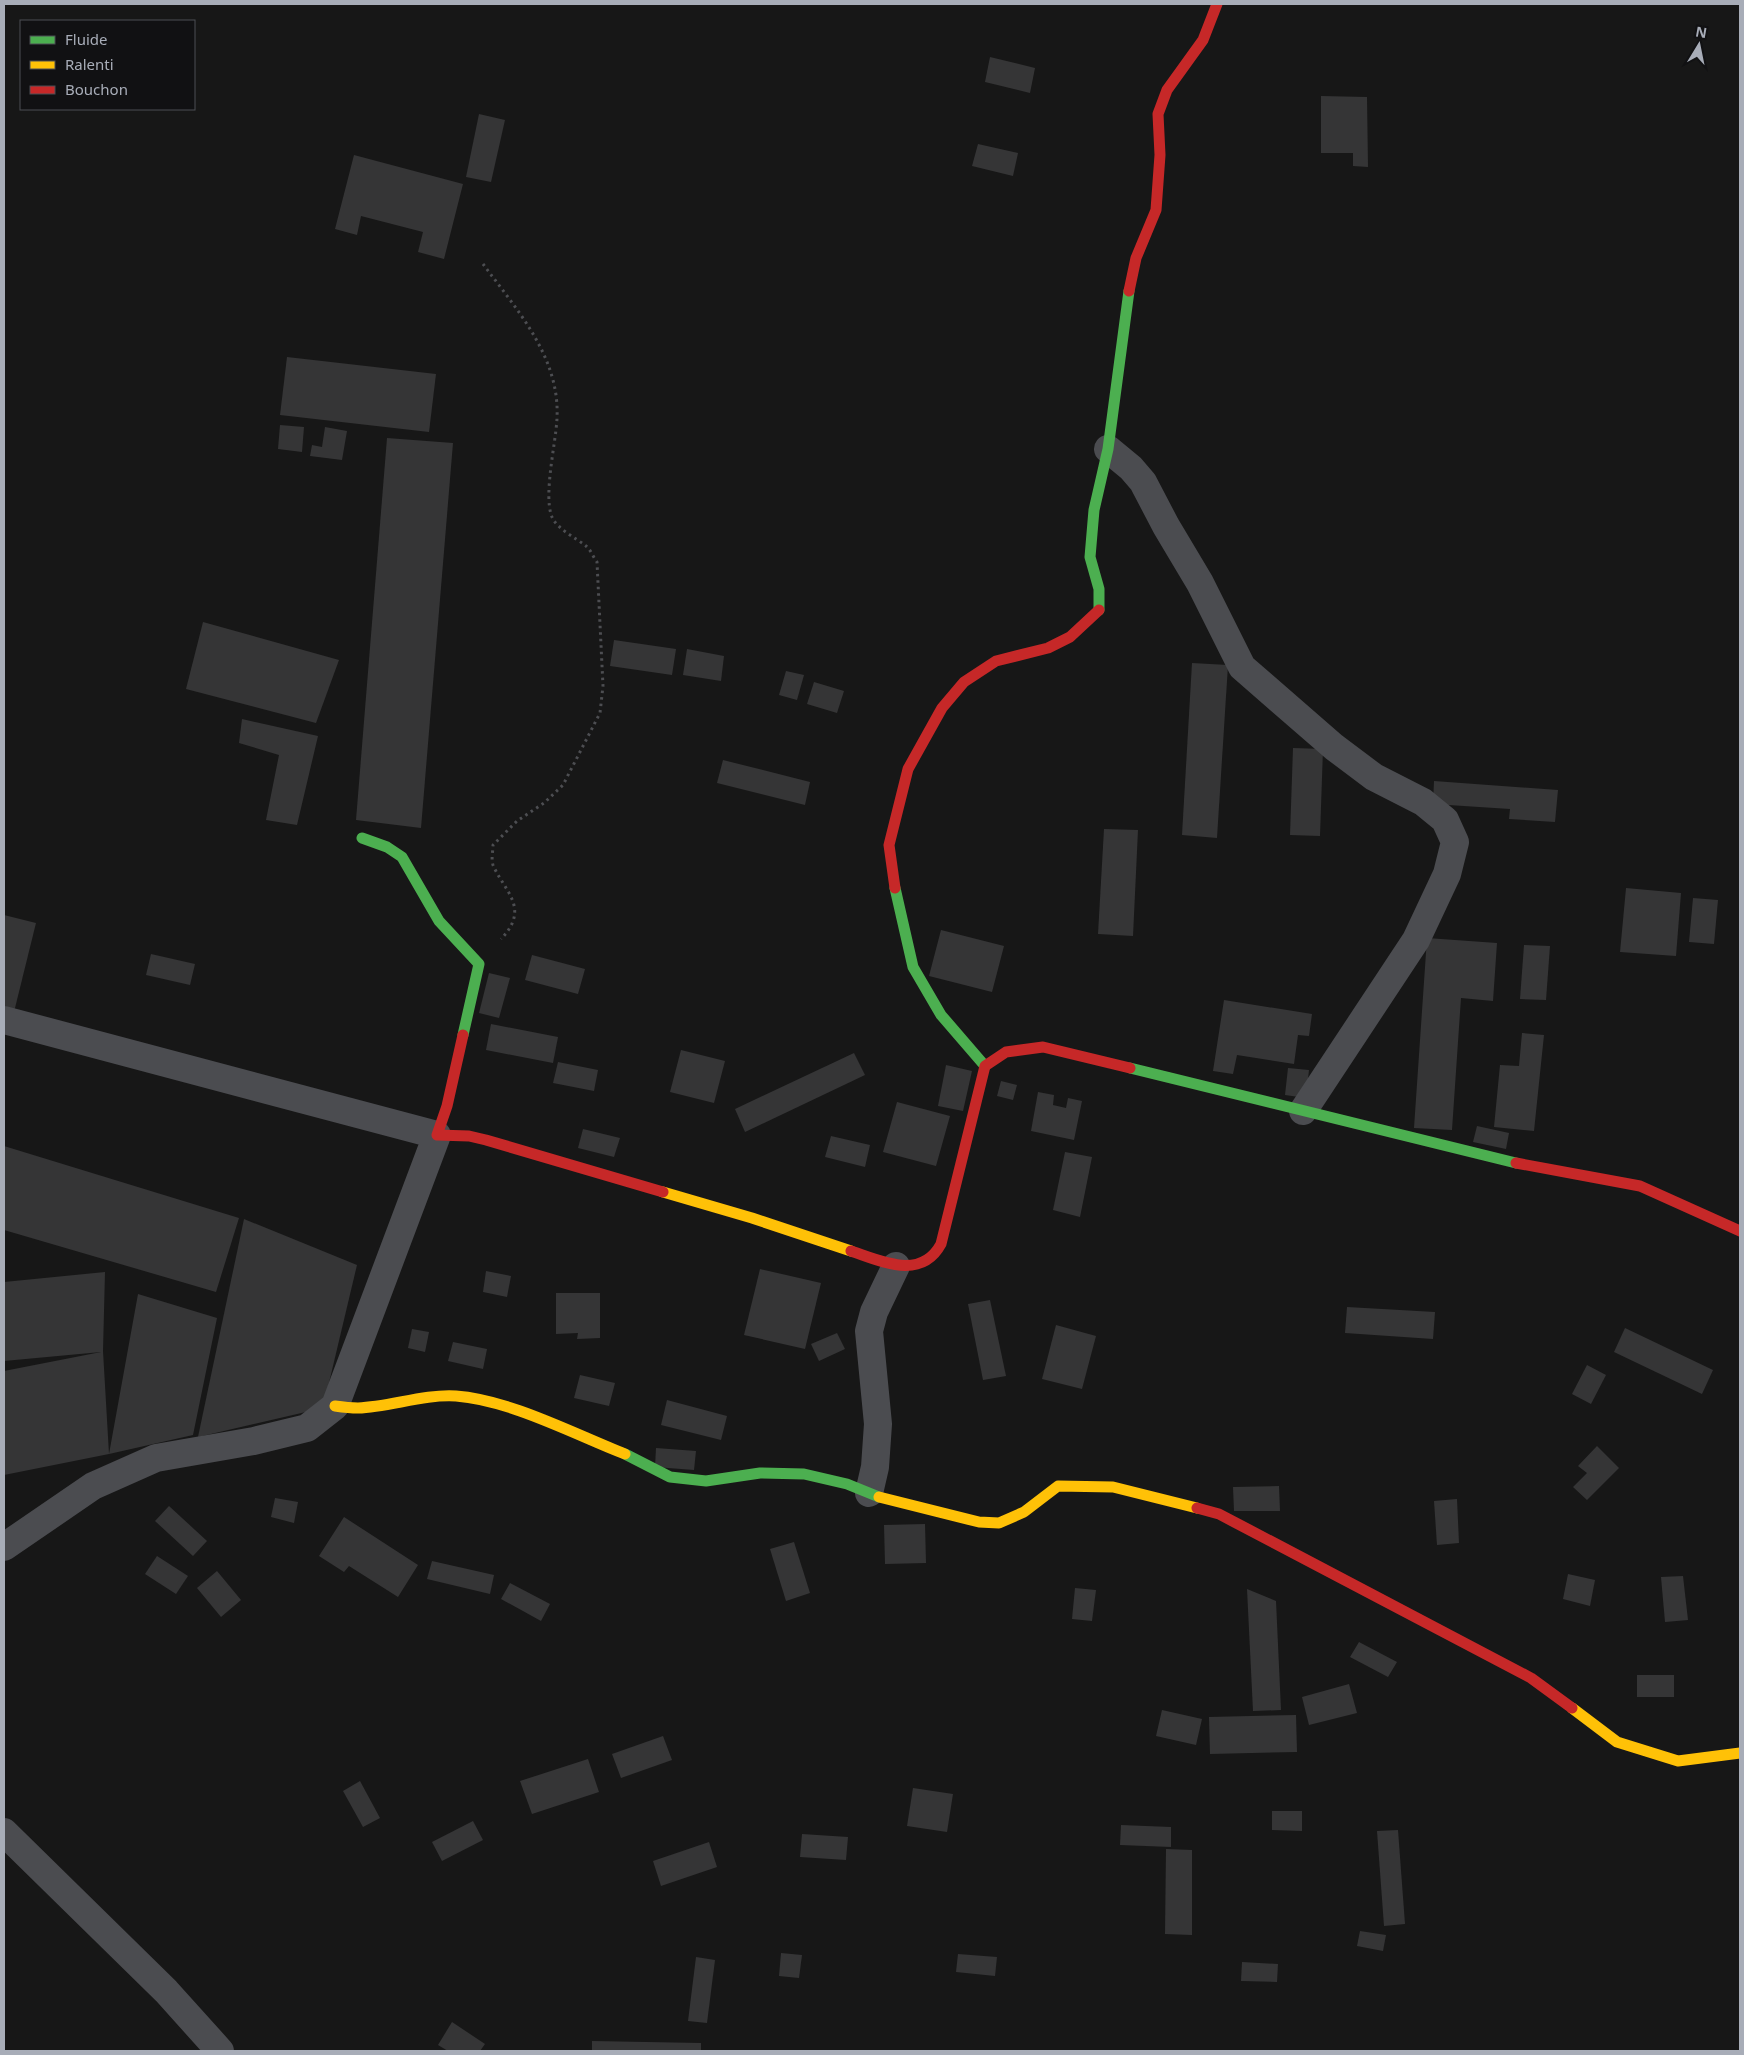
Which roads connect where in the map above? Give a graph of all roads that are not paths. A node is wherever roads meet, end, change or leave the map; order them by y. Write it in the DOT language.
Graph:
graph roads {
  1 [pos="1217,4"];
  2 [pos="1108,449"];
  3 [pos="362,838"];
  4 [pos="4,1020"];
  5 [pos="986,1066"];
  6 [pos="1303,1111"];
  7 [pos="437,1135"];
  8 [pos="1740,1231"];
  9 [pos="896,1266"];
  10 [pos="335,1406"];
  11 [pos="869,1492"];
  12 [pos="4,1547"];
  13 [pos="1740,1753"];
  14 [pos="4,1832"];
  15 [pos="220,2051"];
  1 -- 2 [label="street"];
  2 -- 5 [label="street"];
  2 -- 6 [label="street"];
  3 -- 7 [label="street"];
  4 -- 7 [label="street"];
  5 -- 6 [label="street"];
  5 -- 9 [label="street"];
  6 -- 8 [label="street"];
  7 -- 9 [label="street"];
  7 -- 10 [label="street"];
  9 -- 11 [label="street"];
  10 -- 11 [label="street"];
  10 -- 12 [label="street"];
  11 -- 13 [label="street"];
  14 -- 15 [label="street"];
}
